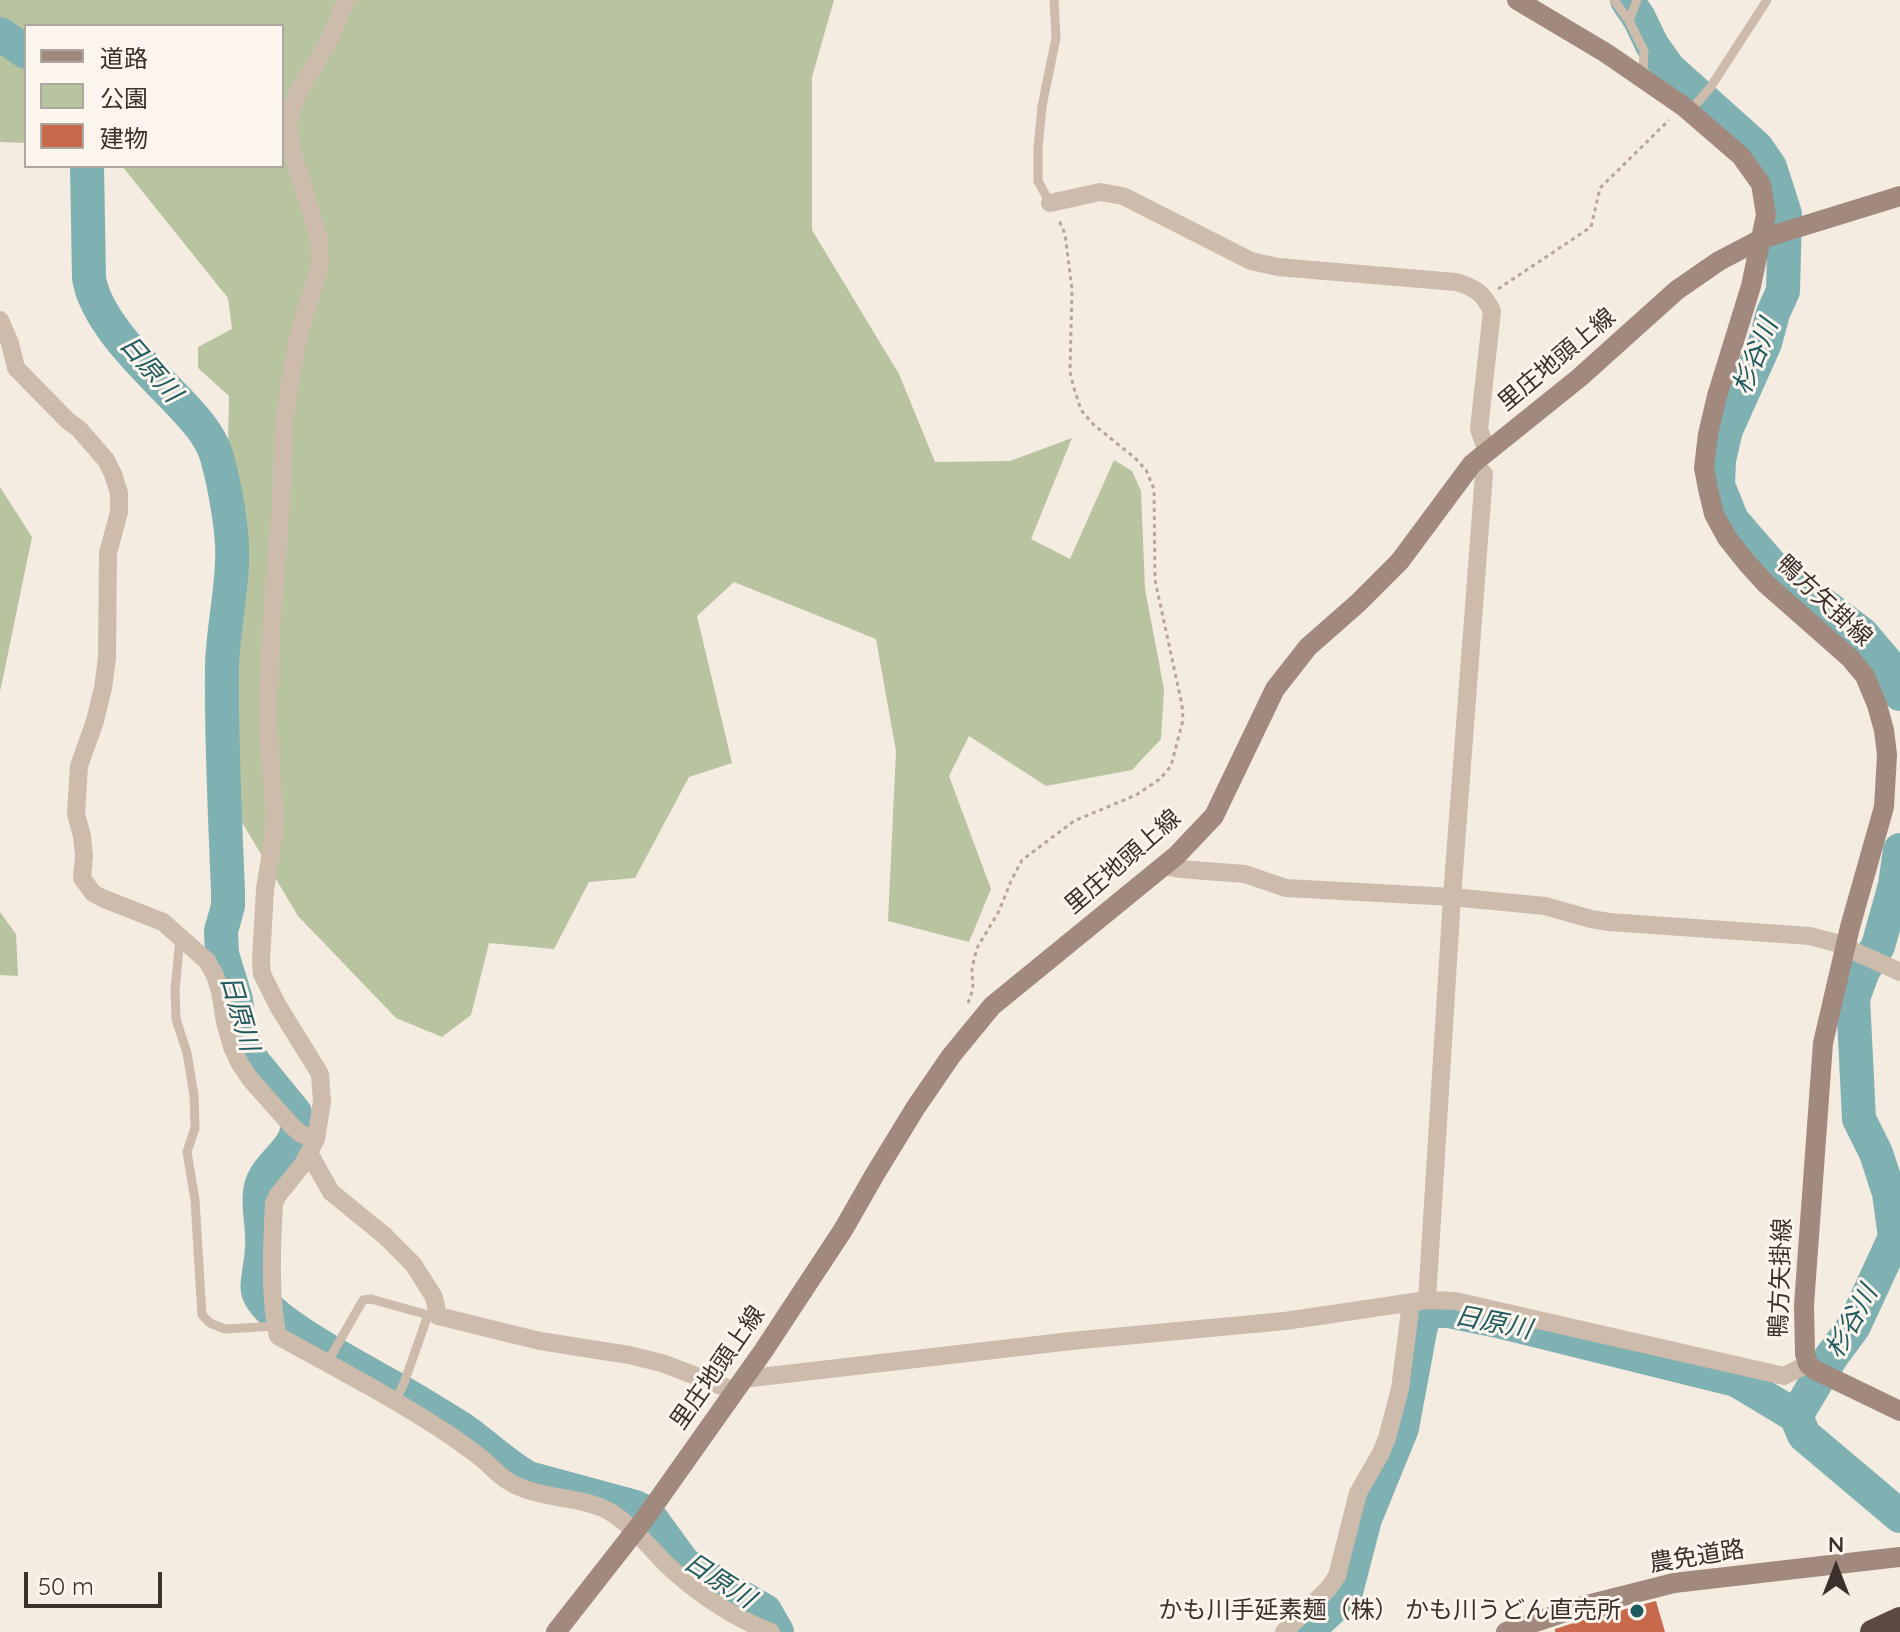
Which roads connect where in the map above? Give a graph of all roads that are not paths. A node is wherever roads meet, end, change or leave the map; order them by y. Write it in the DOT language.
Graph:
graph roads {
  1 [pos="346,0"];
  2 [pos="1054,0"];
  3 [pos="1517,0"];
  4 [pos="1614,0"];
  5 [pos="1767,0"];
  6 [pos="1637,1"];
  7 [pos="1630,19"];
  8 [pos="1643,78"];
  9 [pos="1689,108"];
  10 [pos="1900,196"];
  11 [pos="1050,203"];
  12 [pos="1767,237"];
  13 [pos="0,320"];
  14 [pos="1480,458"];
  15 [pos="1163,866"];
  16 [pos="1452,897"];
  17 [pos="180,938"];
  18 [pos="1849,950"];
  19 [pos="1900,972"];
  20 [pos="304,1138"];
  21 [pos="1419,1301"];
  22 [pos="274,1315"];
  23 [pos="433,1316"];
  24 [pos="331,1357"];
  25 [pos="1818,1371"];
  26 [pos="739,1385"];
  27 [pos="396,1400"];
  28 [pos="1900,1411"];
  29 [pos="643,1520"];
  30 [pos="1900,1557"];
  31 [pos="556,1632"];
  32 [pos="770,1632"];
  33 [pos="1284,1632"];
  34 [pos="1506,1632"];
  1 -- 20 [label="street"];
  2 -- 11 [label="lane"];
  3 -- 8 [label="main road, 鴨方矢掛線"];
  4 -- 7 [label="lane"];
  5 -- 9 [label="lane"];
  6 -- 7 [label="lane"];
  7 -- 8 [label="lane"];
  8 -- 9 [label="main road, 鴨方矢掛線"];
  9 -- 12 [label="main road, 鴨方矢掛線"];
  10 -- 12 [label="main road, 里庄地頭上線"];
  11 -- 14 [label="street"];
  12 -- 14 [label="main road, 里庄地頭上線"];
  12 -- 18 [label="main road, 鴨方矢掛線"];
  13 -- 17 [label="street"];
  14 -- 15 [label="main road, 里庄地頭上線"];
  14 -- 16 [label="street"];
  15 -- 16 [label="street"];
  15 -- 26 [label="main road, 里庄地頭上線"];
  16 -- 18 [label="street"];
  16 -- 21 [label="street"];
  17 -- 20 [label="street"];
  17 -- 22 [label="lane"];
  18 -- 19 [label="street"];
  18 -- 25 [label="main road, 鴨方矢掛線"];
  20 -- 22 [label="street"];
  20 -- 23 [label="street"];
  21 -- 25 [label="street"];
  21 -- 26 [label="street"];
  21 -- 33 [label="street"];
  22 -- 24 [label="street"];
  23 -- 24 [label="lane"];
  23 -- 26 [label="street"];
  23 -- 27 [label="lane"];
  24 -- 27 [label="street"];
  25 -- 28 [label="main road"];
  26 -- 29 [label="main road, 里庄地頭上線"];
  27 -- 29 [label="street"];
  29 -- 31 [label="main road, 里庄地頭上線"];
  29 -- 32 [label="street"];
  30 -- 34 [label="main road, 農免道路"];
}
